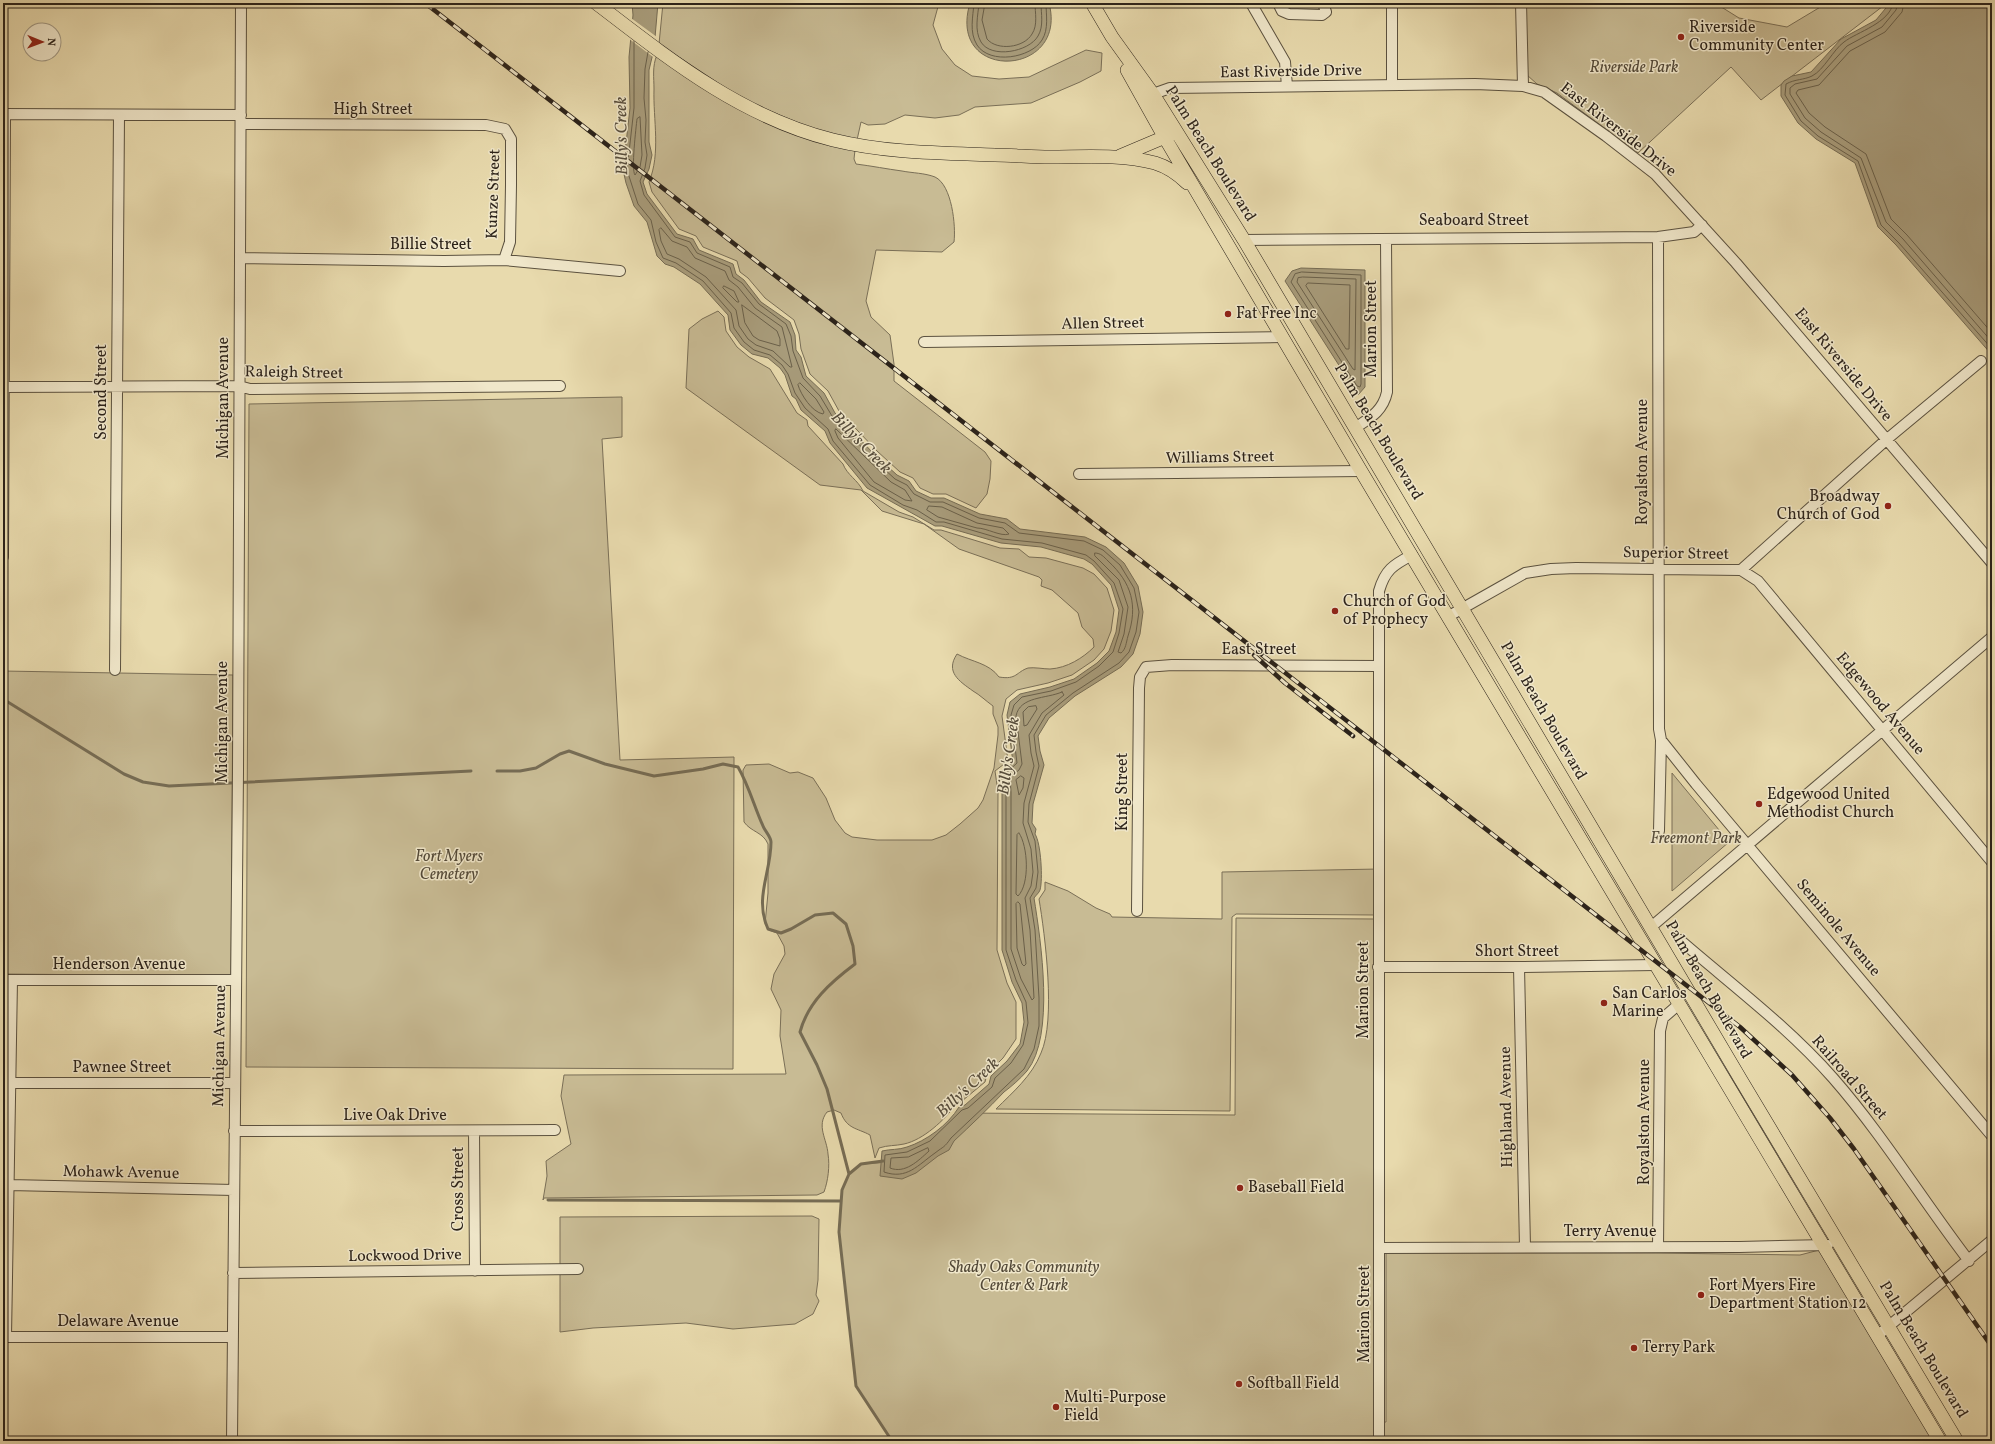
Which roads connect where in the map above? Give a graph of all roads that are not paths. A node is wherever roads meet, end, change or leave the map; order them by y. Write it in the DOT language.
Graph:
graph roads {
  1 [pos="241,3"];
  2 [pos="596,3"];
  3 [pos="1092,3"];
  4 [pos="1251,3"];
  5 [pos="1278,3"];
  6 [pos="1323,3"];
  7 [pos="1392,3"];
  8 [pos="1521,3"];
  9 [pos="1112,37"];
  10 [pos="1392,85"];
  11 [pos="1287,86"];
  12 [pos="1523,86"];
  13 [pos="1153,94"];
  14 [pos="4,114"];
  15 [pos="119,114"];
  16 [pos="241,120"];
  17 [pos="505,129"];
  18 [pos="1170,135"];
  19 [pos="1118,157"];
  20 [pos="1201,198"];
  21 [pos="1702,225"];
  22 [pos="1658,237"];
  23 [pos="1386,239"];
  24 [pos="1244,240"];
  25 [pos="240,258"];
  26 [pos="504,260"];
  27 [pos="620,271"];
  28 [pos="1282,337"];
  29 [pos="924,342"];
  30 [pos="1312,356"];
  31 [pos="1981,361"];
  32 [pos="239,386"];
  33 [pos="560,386"];
  34 [pos="3,388"];
  35 [pos="117,388"];
  36 [pos="1355,428"];
  37 [pos="1886,440"];
  38 [pos="1361,472"];
  39 [pos="1079,474"];
  40 [pos="1412,555"];
  41 [pos="3,557"];
  42 [pos="1992,563"];
  43 [pos="1659,568"];
  44 [pos="1741,570"];
  45 [pos="1463,607"];
  46 [pos="1449,616"];
  47 [pos="1992,637"];
  48 [pos="1379,666"];
  49 [pos="115,670"];
  50 [pos="1142,673"];
  51 [pos="1882,730"];
  52 [pos="1661,740"];
  53 [pos="1659,831"];
  54 [pos="1577,833"];
  55 [pos="1749,845"];
  56 [pos="1992,862"];
  57 [pos="1137,911"];
  58 [pos="1651,927"];
  59 [pos="1680,940"];
  60 [pos="1655,965"];
  61 [pos="1378,967"];
  62 [pos="1519,967"];
  63 [pos="7,980"];
  64 [pos="236,980"];
  65 [pos="1678,1005"];
  66 [pos="1741,1080"];
  67 [pos="10,1083"];
  68 [pos="234,1084"];
  69 [pos="555,1130"];
  70 [pos="234,1131"];
  71 [pos="474,1131"];
  72 [pos="1992,1136"];
  73 [pos="9,1185"];
  74 [pos="234,1190"];
  75 [pos="1992,1240"];
  76 [pos="1823,1245"];
  77 [pos="1840,1245"];
  78 [pos="1525,1247"];
  79 [pos="1658,1247"];
  80 [pos="1379,1248"];
  81 [pos="1969,1261"];
  82 [pos="578,1268"];
  83 [pos="475,1271"];
  84 [pos="233,1273"];
  85 [pos="1889,1326"];
  86 [pos="1877,1336"];
  87 [pos="4,1337"];
  88 [pos="233,1337"];
  89 [pos="232,1441"];
  90 [pos="1380,1441"];
  91 [pos="1940,1441"];
  92 [pos="1957,1441"];
  1 -- 16 [label="street, Michigan Avenue"];
  2 -- 19 [label="main road"];
  3 -- 9 [label="main road, Palm Beach Boulevard"];
  4 -- 11 [label="street"];
  5 -- 6 [label="street"];
  7 -- 10 [label="street"];
  8 -- 12 [label="street"];
  9 -- 13 [label="main road, Palm Beach Boulevard"];
  9 -- 18 [label="main road"];
  10 -- 11 [label="street, East Riverside Drive"];
  10 -- 12 [label="street, East Riverside Drive"];
  11 -- 13 [label="street, East Riverside Drive"];
  12 -- 21 [label="street, East Riverside Drive"];
  13 -- 18 [label="main road, Palm Beach Boulevard"];
  14 -- 15 [label="street, High Street"];
  14 -- 34 [label="street"];
  15 -- 16 [label="street, High Street"];
  15 -- 35 [label="street, Second Street"];
  16 -- 17 [label="street, High Street"];
  16 -- 25 [label="street, Michigan Avenue"];
  17 -- 26 [label="street, Kunze Street"];
  18 -- 19 [label="main road"];
  18 -- 20 [label="main road"];
  18 -- 24 [label="main road, Palm Beach Boulevard"];
  19 -- 20 [label="main road"];
  20 -- 28 [label="main road, Palm Beach Boulevard"];
  21 -- 22 [label="street, Seaboard Street"];
  21 -- 37 [label="street, East Riverside Drive"];
  22 -- 23 [label="street, Seaboard Street"];
  22 -- 43 [label="street, Royalston Avenue"];
  23 -- 24 [label="street, Seaboard Street"];
  23 -- 36 [label="street, Marion Street"];
  24 -- 30 [label="main road, Palm Beach Boulevard"];
  25 -- 26 [label="street, Billie Street"];
  25 -- 32 [label="street, Michigan Avenue"];
  26 -- 27 [label="street, Billie Street"];
  28 -- 29 [label="street, Allen Street"];
  28 -- 30 [label="main road"];
  28 -- 38 [label="main road, Palm Beach Boulevard"];
  30 -- 36 [label="main road, Palm Beach Boulevard"];
  31 -- 37 [label="street, Superior Street"];
  32 -- 33 [label="street, Raleigh Street"];
  32 -- 35 [label="street, Raleigh Street"];
  32 -- 64 [label="street, Michigan Avenue"];
  34 -- 35 [label="street, Raleigh Street"];
  34 -- 41 [label="street"];
  35 -- 49 [label="street, Second Street"];
  36 -- 45 [label="main road, Palm Beach Boulevard"];
  37 -- 42 [label="street, East Riverside Drive"];
  37 -- 44 [label="street, Superior Street"];
  38 -- 39 [label="street, Williams Street"];
  38 -- 40 [label="main road, Palm Beach Boulevard"];
  40 -- 46 [label="main road, Palm Beach Boulevard"];
  40 -- 48 [label="street, Marion Street"];
  43 -- 44 [label="street, Superior Street"];
  43 -- 45 [label="street, Superior Street"];
  43 -- 52 [label="street, Royalston Avenue"];
  44 -- 51 [label="street, Edgewood Avenue"];
  45 -- 46 [label="street, Superior Street"];
  45 -- 58 [label="main road, Palm Beach Boulevard"];
  46 -- 54 [label="main road, Palm Beach Boulevard"];
  47 -- 51 [label="street"];
  48 -- 50 [label="street, East Street"];
  48 -- 61 [label="street, Marion Street"];
  50 -- 57 [label="street, King Street"];
  51 -- 55 [label="street"];
  51 -- 56 [label="street, Edgewood Avenue"];
  52 -- 53 [label="street, Royalston Avenue"];
  52 -- 55 [label="street, Seminole Avenue"];
  54 -- 58 [label="main road"];
  54 -- 60 [label="main road, Palm Beach Boulevard"];
  55 -- 58 [label="street"];
  55 -- 72 [label="street, Seminole Avenue"];
  58 -- 66 [label="main road, Palm Beach Boulevard"];
  59 -- 81 [label="street, Railroad Street"];
  60 -- 62 [label="street, Short Street"];
  60 -- 65 [label="main road, Palm Beach Boulevard"];
  61 -- 62 [label="street, Short Street"];
  61 -- 80 [label="street, Marion Street"];
  62 -- 78 [label="street, Highland Avenue"];
  63 -- 64 [label="street, Henderson Avenue"];
  63 -- 67 [label="street"];
  64 -- 68 [label="street, Michigan Avenue"];
  65 -- 66 [label="main road"];
  65 -- 76 [label="main road, Palm Beach Boulevard"];
  65 -- 79 [label="street, Royalston Avenue"];
  66 -- 77 [label="main road, Palm Beach Boulevard"];
  67 -- 68 [label="street, Pawnee Street"];
  67 -- 73 [label="street"];
  68 -- 70 [label="street, Michigan Avenue"];
  69 -- 71 [label="street, Live Oak Drive"];
  70 -- 71 [label="street, Live Oak Drive"];
  70 -- 74 [label="street, Michigan Avenue"];
  71 -- 83 [label="street, Cross Street"];
  73 -- 74 [label="street, Mohawk Avenue"];
  73 -- 87 [label="street"];
  74 -- 84 [label="street, Michigan Avenue"];
  75 -- 81 [label="street"];
  76 -- 77 [label="street, Terry Avenue"];
  76 -- 79 [label="street, Terry Avenue"];
  76 -- 86 [label="main road, Palm Beach Boulevard"];
  77 -- 85 [label="main road, Palm Beach Boulevard"];
  78 -- 79 [label="street, Terry Avenue"];
  78 -- 80 [label="street, Terry Avenue"];
  80 -- 90 [label="street, Marion Street"];
  81 -- 85 [label="street"];
  82 -- 83 [label="street, Lockwood Drive"];
  83 -- 84 [label="street, Lockwood Drive"];
  84 -- 88 [label="street, Michigan Avenue"];
  85 -- 86 [label="street"];
  85 -- 92 [label="main road, Palm Beach Boulevard"];
  86 -- 91 [label="main road, Palm Beach Boulevard"];
  87 -- 88 [label="street, Delaware Avenue"];
  88 -- 89 [label="street, Michigan Avenue"];
}
